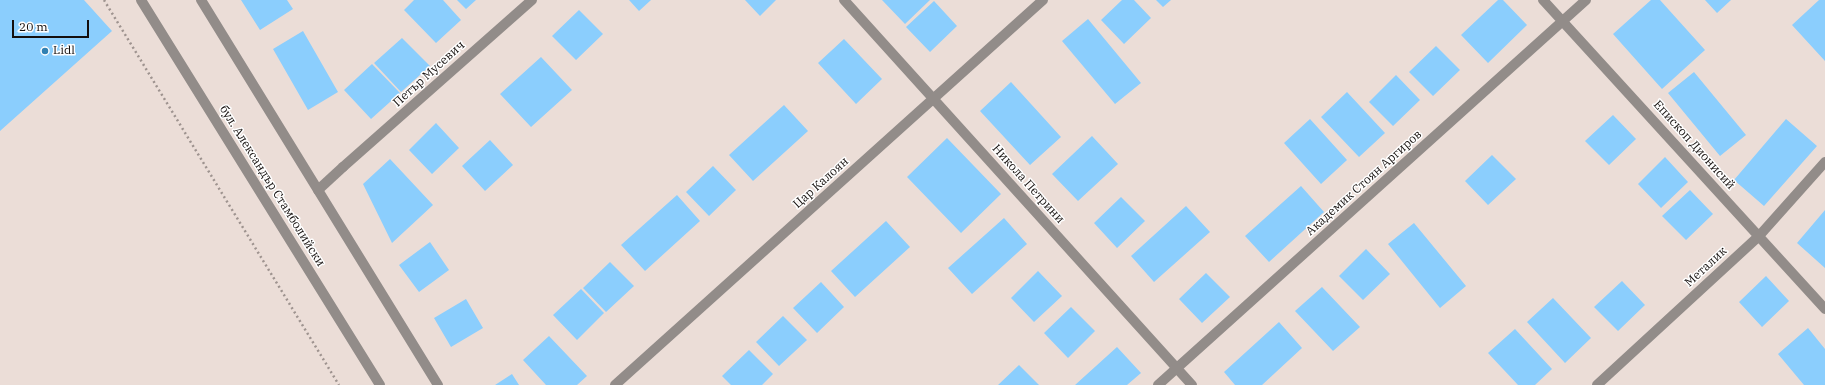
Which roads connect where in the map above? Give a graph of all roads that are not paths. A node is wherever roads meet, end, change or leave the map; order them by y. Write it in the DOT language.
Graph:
graph roads {
  1 [pos="141,0"];
  2 [pos="201,0"];
  3 [pos="532,0"];
  4 [pos="844,0"];
  5 [pos="1043,0"];
  6 [pos="1543,0"];
  7 [pos="1586,0"];
  8 [pos="1563,22"];
  9 [pos="933,99"];
  10 [pos="1825,162"];
  11 [pos="318,190"];
  12 [pos="1759,236"];
  13 [pos="1825,309"];
  14 [pos="1177,368"];
  15 [pos="380,385"];
  16 [pos="438,385"];
  17 [pos="615,385"];
  18 [pos="1158,385"];
  19 [pos="1192,385"];
  20 [pos="1597,385"];
  1 -- 15 [label="street, бул. Александър Стамболийски"];
  2 -- 11 [label="street"];
  3 -- 11 [label="street, Петър Мусевич"];
  4 -- 9 [label="street, Никола Петрини"];
  5 -- 9 [label="street, Цар Калоян"];
  6 -- 8 [label="street, Епископ Дионисий"];
  7 -- 8 [label="street, Академик Стоян Аргиров"];
  8 -- 12 [label="street, Епископ Дионисий"];
  8 -- 14 [label="street, Академик Стоян Аргиров"];
  9 -- 14 [label="street, Никола Петрини"];
  9 -- 17 [label="street, Цар Калоян"];
  10 -- 12 [label="street, Металик"];
  11 -- 16 [label="street"];
  12 -- 13 [label="street, Епископ Дионисий"];
  12 -- 20 [label="street, Металик"];
  14 -- 18 [label="street, Академик Стоян Аргиров"];
  14 -- 19 [label="street, Никола Петрини"];
}
